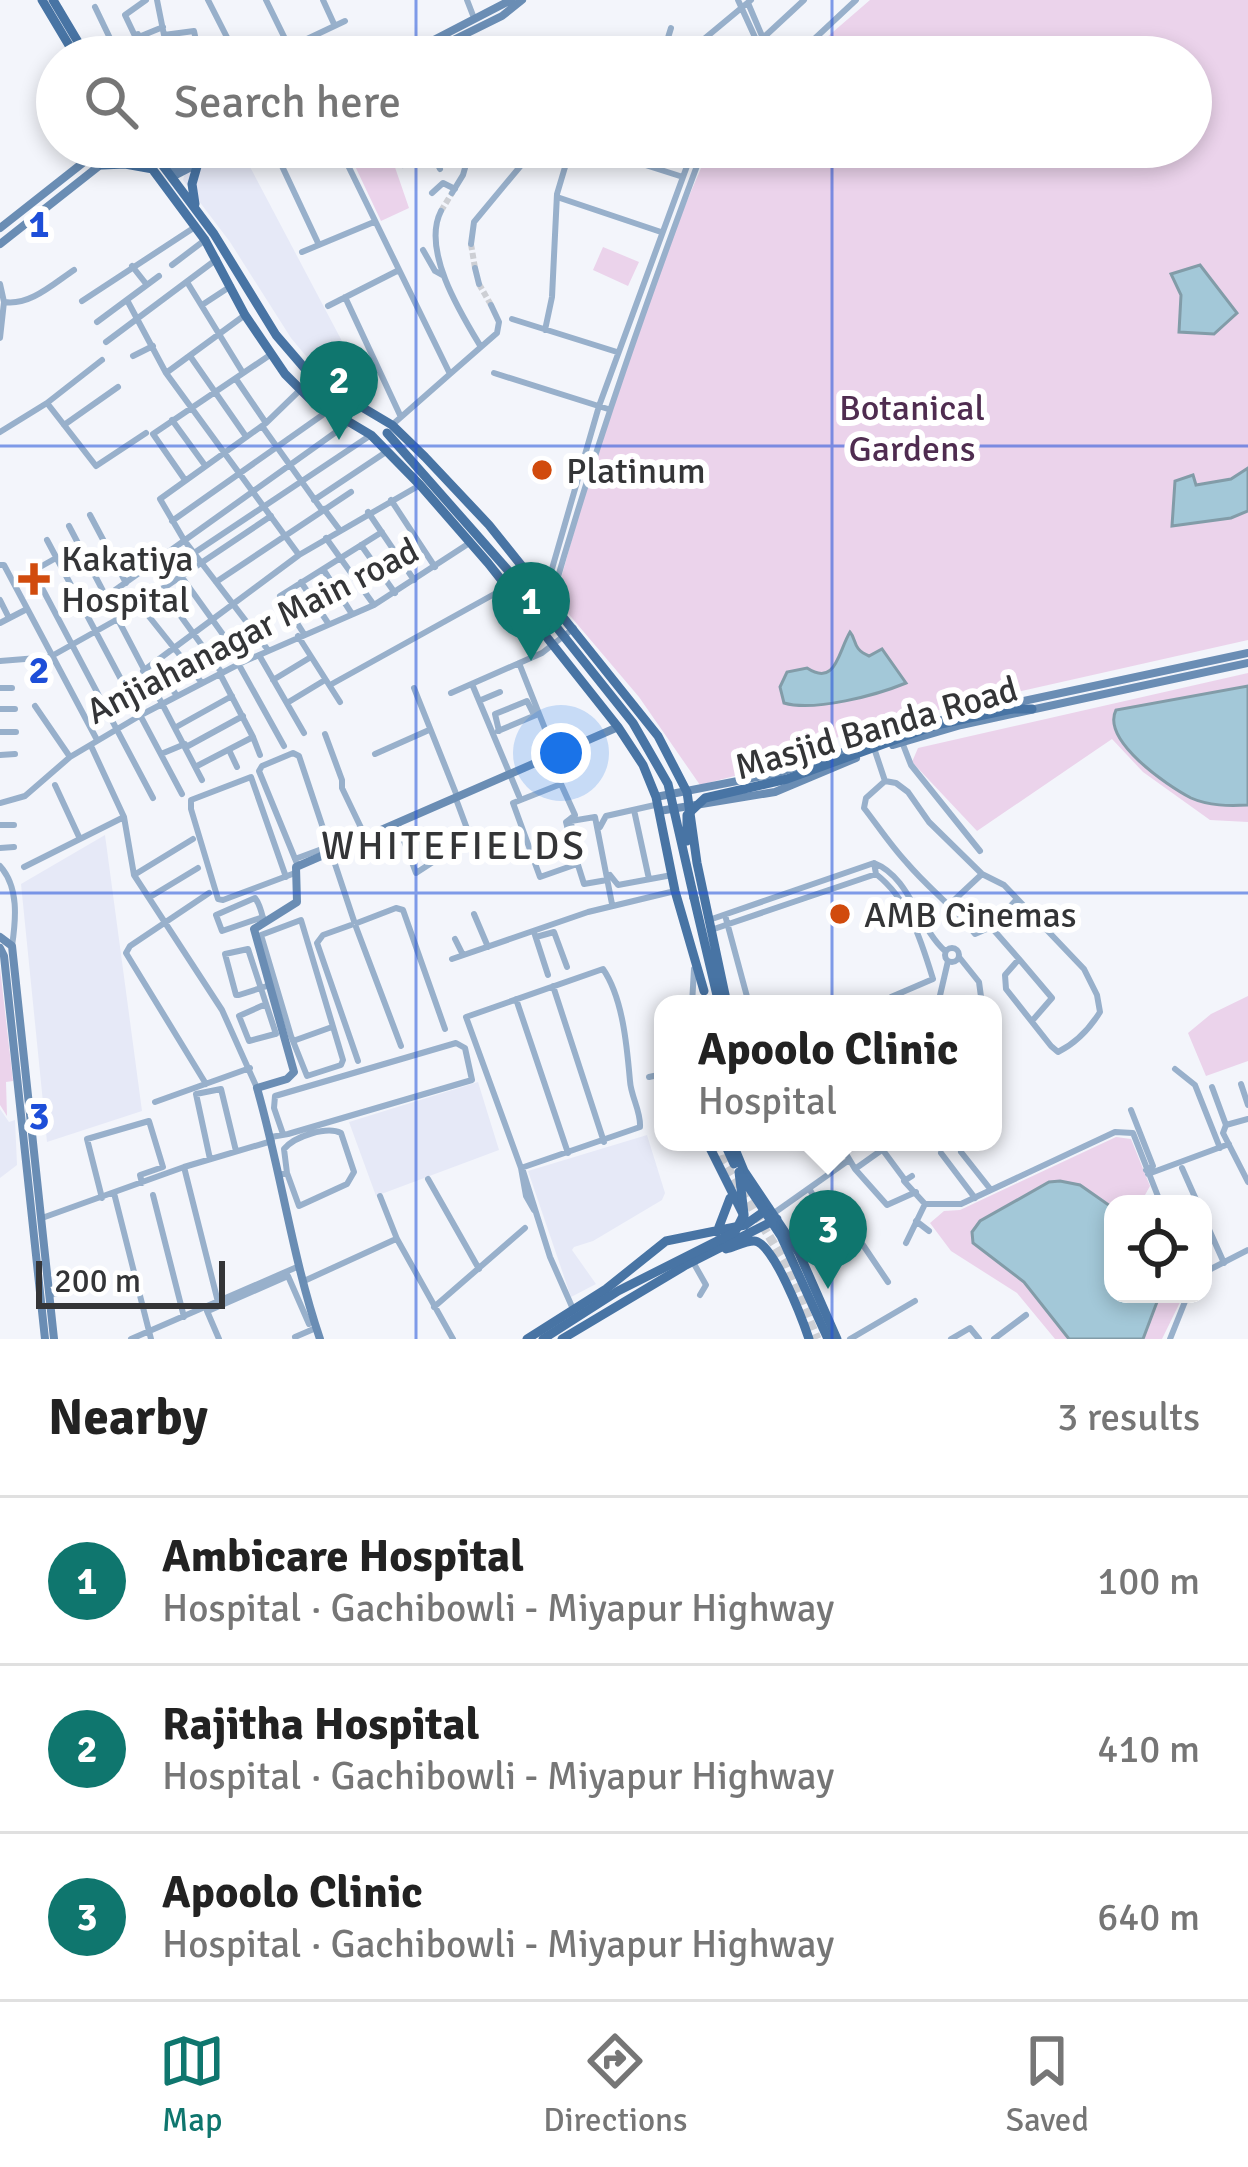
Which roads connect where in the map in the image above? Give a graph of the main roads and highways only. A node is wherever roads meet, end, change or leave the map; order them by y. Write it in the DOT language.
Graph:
graph roads {
  1 [pos="42,0"];
  2 [pos="53,0"];
  3 [pos="511,0"];
  4 [pos="522,0"];
  5 [pos="63,36"];
  6 [pos="75,36"];
  7 [pos="444,36"];
  8 [pos="461,36"];
  9 [pos="76,168"];
  10 [pos="98,168"];
  11 [pos="144,168"];
  12 [pos="169,168"];
  13 [pos="177,168"];
  14 [pos="182,168"];
  15 [pos="197,168"];
  16 [pos="153,170"];
  17 [pos="172,171"];
  18 [pos="196,208"];
  19 [pos="0,228"];
  20 [pos="0,244"];
  21 [pos="267,321"];
  22 [pos="254,331"];
  23 [pos="277,335"];
  24 [pos="267,350"];
  25 [pos="389,429"];
  26 [pos="1248,653"];
  27 [pos="1248,663"];
  28 [pos="1032,709"];
  29 [pos="618,727"];
  30 [pos="687,792"];
  31 [pos="658,804"];
  32 [pos="688,805"];
  33 [pos="694,898"];
  34 [pos="0,937"];
  35 [pos="0,948"];
  36 [pos="695,951"];
  37 [pos="704,991"];
  38 [pos="695,995"];
  39 [pos="721,995"];
  40 [pos="722,995"];
  41 [pos="17,1044"];
  42 [pos="711,1151"];
  43 [pos="732,1151"];
  44 [pos="734,1151"];
  45 [pos="739,1172"];
  46 [pos="731,1195"];
  47 [pos="773,1214"];
  48 [pos="750,1227"];
  49 [pos="717,1232"];
  50 [pos="710,1253"];
  51 [pos="44,1327"];
  52 [pos="34,1339"];
  53 [pos="50,1339"];
  54 [pos="320,1339"];
  55 [pos="527,1339"];
  56 [pos="543,1339"];
  57 [pos="562,1339"];
  58 [pos="809,1339"];
  59 [pos="832,1339"];
  1 -- 5 [label="main road"];
  2 -- 6 [label="main road"];
  3 -- 7 [label="main road"];
  4 -- 8 [label="main road"];
  9 -- 19 [label="main road"];
  10 -- 20 [label="main road"];
  11 -- 16 [label="main road"];
  12 -- 17 [label="main road"];
  13 -- 17 [label="main road"];
  14 -- 17 [label="main road"];
  15 -- 18 [label="main road"];
  16 -- 22 [label="main road"];
  17 -- 18 [label="main road"];
  18 -- 21 [label="main road"];
  21 -- 22 [label="main road"];
  21 -- 23 [label="main road"];
  22 -- 24 [label="main road"];
  23 -- 24 [label="main road"];
  23 -- 25 [label="main road"];
  24 -- 29 [label="main road"];
  25 -- 30 [label="main road"];
  25 -- 33 [label="main road, bridge"];
  26 -- 30 [label="main road, Masjid Banda Road"];
  27 -- 28 [label="main road, Masjid Banda Road"];
  28 -- 32 [label="main road, Masjid Banda Road"];
  28 -- 33 [label="main road, bridge"];
  29 -- 31 [label="main road"];
  29 -- 54 [label="main road"];
  30 -- 31 [label="main road, Masjid Banda Road"];
  30 -- 32 [label="main road"];
  31 -- 32 [label="main road, Masjid Banda Road"];
  31 -- 36 [label="main road"];
  32 -- 40 [label="main road"];
  33 -- 39 [label="main road"];
  34 -- 41 [label="main road"];
  35 -- 41 [label="main road"];
  36 -- 37 [label="main road"];
  36 -- 38 [label="main road"];
  41 -- 51 [label="main road"];
  41 -- 53 [label="main road"];
  42 -- 46 [label="main road"];
  43 -- 45 [label="main road"];
  44 -- 47 [label="main road"];
  45 -- 56 [label="main road, bridge"];
  45 -- 59 [label="main road, bridge"];
  46 -- 48 [label="main road"];
  46 -- 49 [label="main road"];
  47 -- 48 [label="main road"];
  47 -- 59 [label="main road"];
  48 -- 49 [label="main road"];
  48 -- 50 [label="main road"];
  49 -- 55 [label="main road"];
  50 -- 57 [label="main road"];
  50 -- 58 [label="main road"];
  51 -- 52 [label="main road"];
  51 -- 53 [label="main road"];
}
